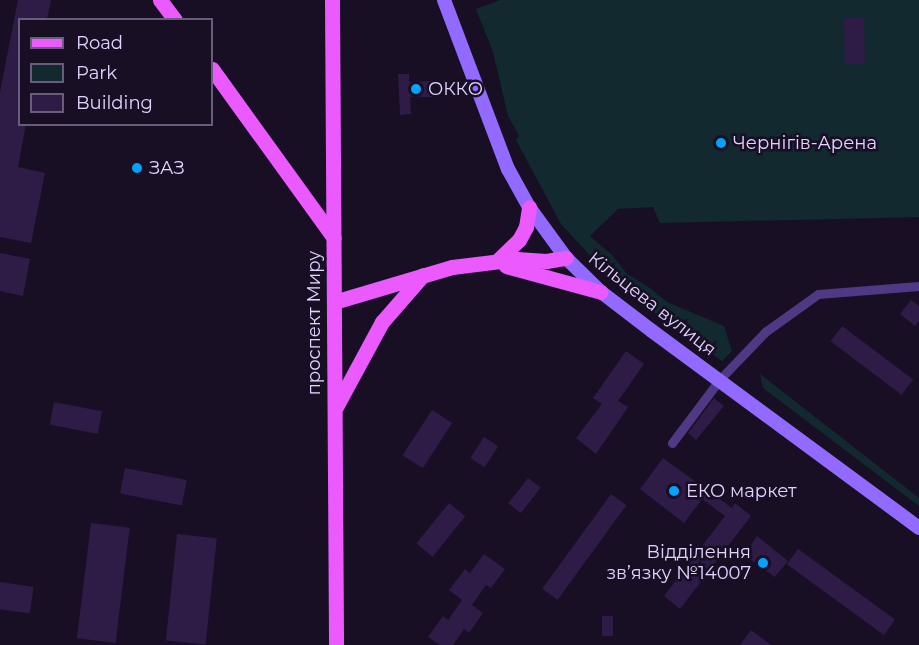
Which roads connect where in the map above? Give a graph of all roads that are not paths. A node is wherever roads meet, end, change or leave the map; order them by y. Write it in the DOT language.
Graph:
graph roads {
  1 [pos="160,0"];
  2 [pos="332,0"];
  3 [pos="444,0"];
  4 [pos="174,18"];
  5 [pos="213,70"];
  6 [pos="529,207"];
  7 [pos="334,238"];
  8 [pos="566,258"];
  9 [pos="495,263"];
  10 [pos="425,273"];
  11 [pos="919,286"];
  12 [pos="601,292"];
  13 [pos="334,302"];
  14 [pos="720,379"];
  15 [pos="334,411"];
  16 [pos="672,443"];
  17 [pos="919,528"];
  18 [pos="336,645"];
  1 -- 4 [label="main road"];
  2 -- 7 [label="main road, проспект Миру"];
  3 -- 6 [label="main road, Кільцева вулиця"];
  5 -- 7 [label="main road"];
  6 -- 8 [label="main road, Кільцева вулиця"];
  6 -- 9 [label="main road"];
  7 -- 13 [label="main road, проспект Миру"];
  8 -- 9 [label="main road"];
  8 -- 12 [label="main road, Кільцева вулиця"];
  9 -- 10 [label="main road"];
  9 -- 12 [label="main road"];
  10 -- 13 [label="main road"];
  10 -- 15 [label="main road"];
  11 -- 14 [label="street"];
  12 -- 14 [label="main road, Кільцева вулиця"];
  13 -- 15 [label="main road, проспект Миру"];
  14 -- 16 [label="street"];
  14 -- 17 [label="main road, Кільцева вулиця"];
  15 -- 18 [label="main road, проспект Миру"];
}
